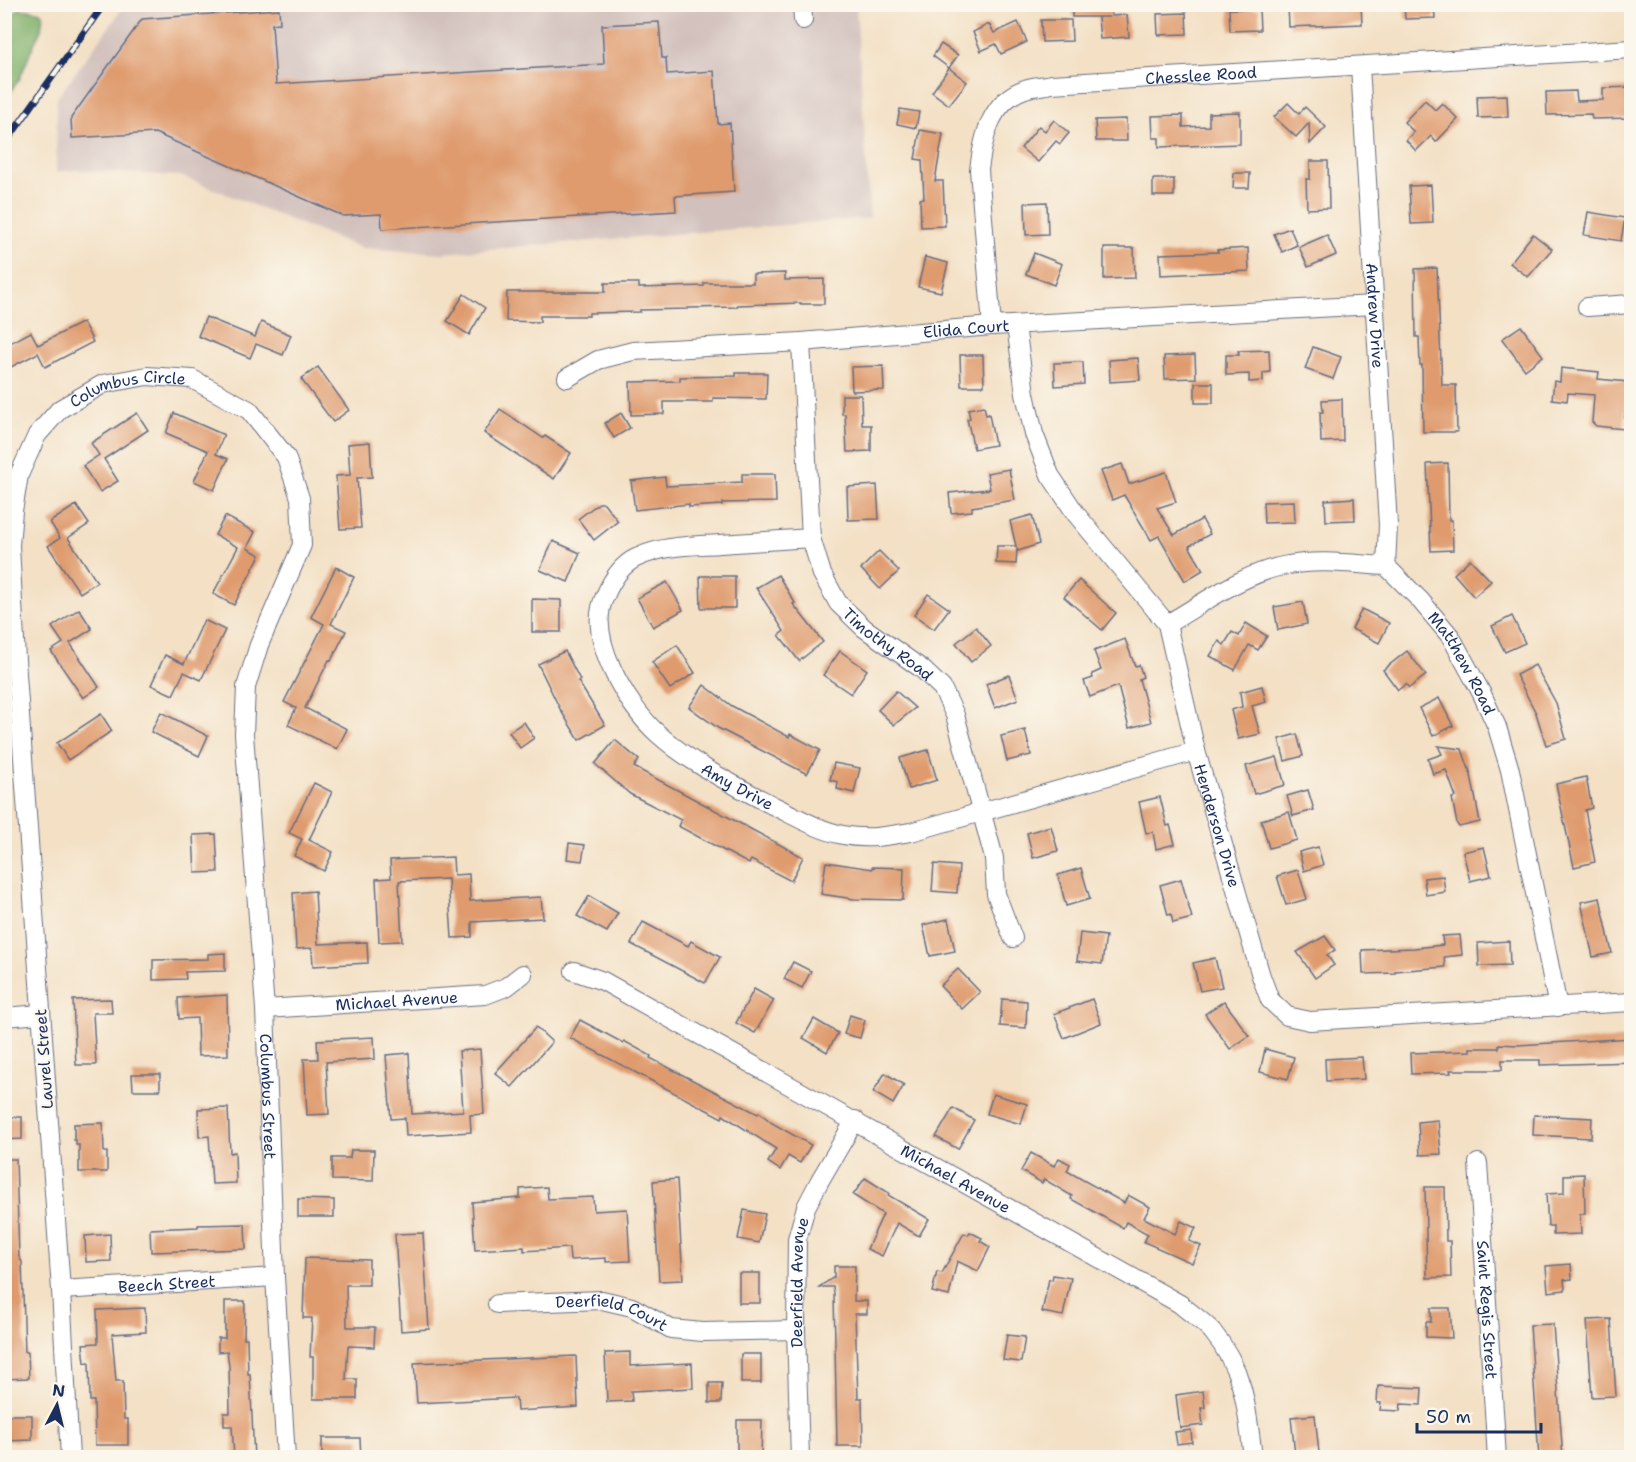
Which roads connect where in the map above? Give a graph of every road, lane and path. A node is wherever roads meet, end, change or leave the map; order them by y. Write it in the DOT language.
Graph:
graph roads {
  1 [pos="1632,49"];
  2 [pos="1360,66"];
  3 [pos="1374,304"];
  4 [pos="1632,304"];
  5 [pos="1587,307"];
  6 [pos="1016,325"];
  7 [pos="992,326"];
  8 [pos="801,342"];
  9 [pos="567,378"];
  10 [pos="811,538"];
  11 [pos="1386,566"];
  12 [pos="1167,624"];
  13 [pos="16,660"];
  14 [pos="244,734"];
  15 [pos="1196,751"];
  16 [pos="981,811"];
  17 [pos="1013,938"];
  18 [pos="574,971"];
  19 [pos="523,974"];
  20 [pos="1632,1002"];
  21 [pos="1558,1007"];
  22 [pos="264,1009"];
  23 [pos="41,1014"];
  24 [pos="4,1017"];
  25 [pos="855,1120"];
  26 [pos="1478,1163"];
  27 [pos="274,1277"];
  28 [pos="61,1290"];
  29 [pos="497,1304"];
  30 [pos="796,1330"];
  31 [pos="70,1458"];
  32 [pos="286,1458"];
  33 [pos="800,1458"];
  34 [pos="1253,1458"];
  35 [pos="1497,1458"];
  1 -- 2 [label="street, Chesslee Road"];
  2 -- 3 [label="street, Andrew Drive"];
  2 -- 7 [label="street, Chesslee Road"];
  3 -- 6 [label="street, Elida Court"];
  3 -- 11 [label="street, Andrew Drive"];
  4 -- 5 [label="street"];
  6 -- 7 [label="street, Elida Court"];
  6 -- 12 [label="street, Henderson Drive"];
  7 -- 8 [label="street, Elida Court"];
  8 -- 9 [label="street, Elida Court"];
  8 -- 10 [label="street, Timothy Road"];
  10 -- 16 [label="street, Timothy Road"];
  10 -- 16 [label="street, Amy Drive"];
  11 -- 12 [label="street"];
  11 -- 21 [label="street, Matthew Road"];
  12 -- 15 [label="street, Henderson Drive"];
  13 -- 14 [label="street, Columbus Circle"];
  13 -- 23 [label="street, Laurel Street"];
  14 -- 22 [label="street, Columbus Street"];
  15 -- 16 [label="street, Amy Drive"];
  15 -- 21 [label="street, Henderson Drive"];
  16 -- 17 [label="street, Timothy Road"];
  18 -- 25 [label="street, Michael Avenue"];
  19 -- 22 [label="street, Michael Avenue"];
  20 -- 21 [label="street, Henderson Drive"];
  22 -- 27 [label="street, Columbus Street"];
  23 -- 24 [label="street"];
  23 -- 28 [label="street, Laurel Street"];
  25 -- 30 [label="street, Deerfield Avenue"];
  25 -- 34 [label="street, Michael Avenue"];
  26 -- 35 [label="street, Saint Regis Street"];
  27 -- 28 [label="street, Beech Street"];
  27 -- 32 [label="street, Columbus Street"];
  28 -- 31 [label="street, Laurel Street"];
  29 -- 30 [label="street, Deerfield Court"];
  30 -- 33 [label="street, Deerfield Avenue"];
}
